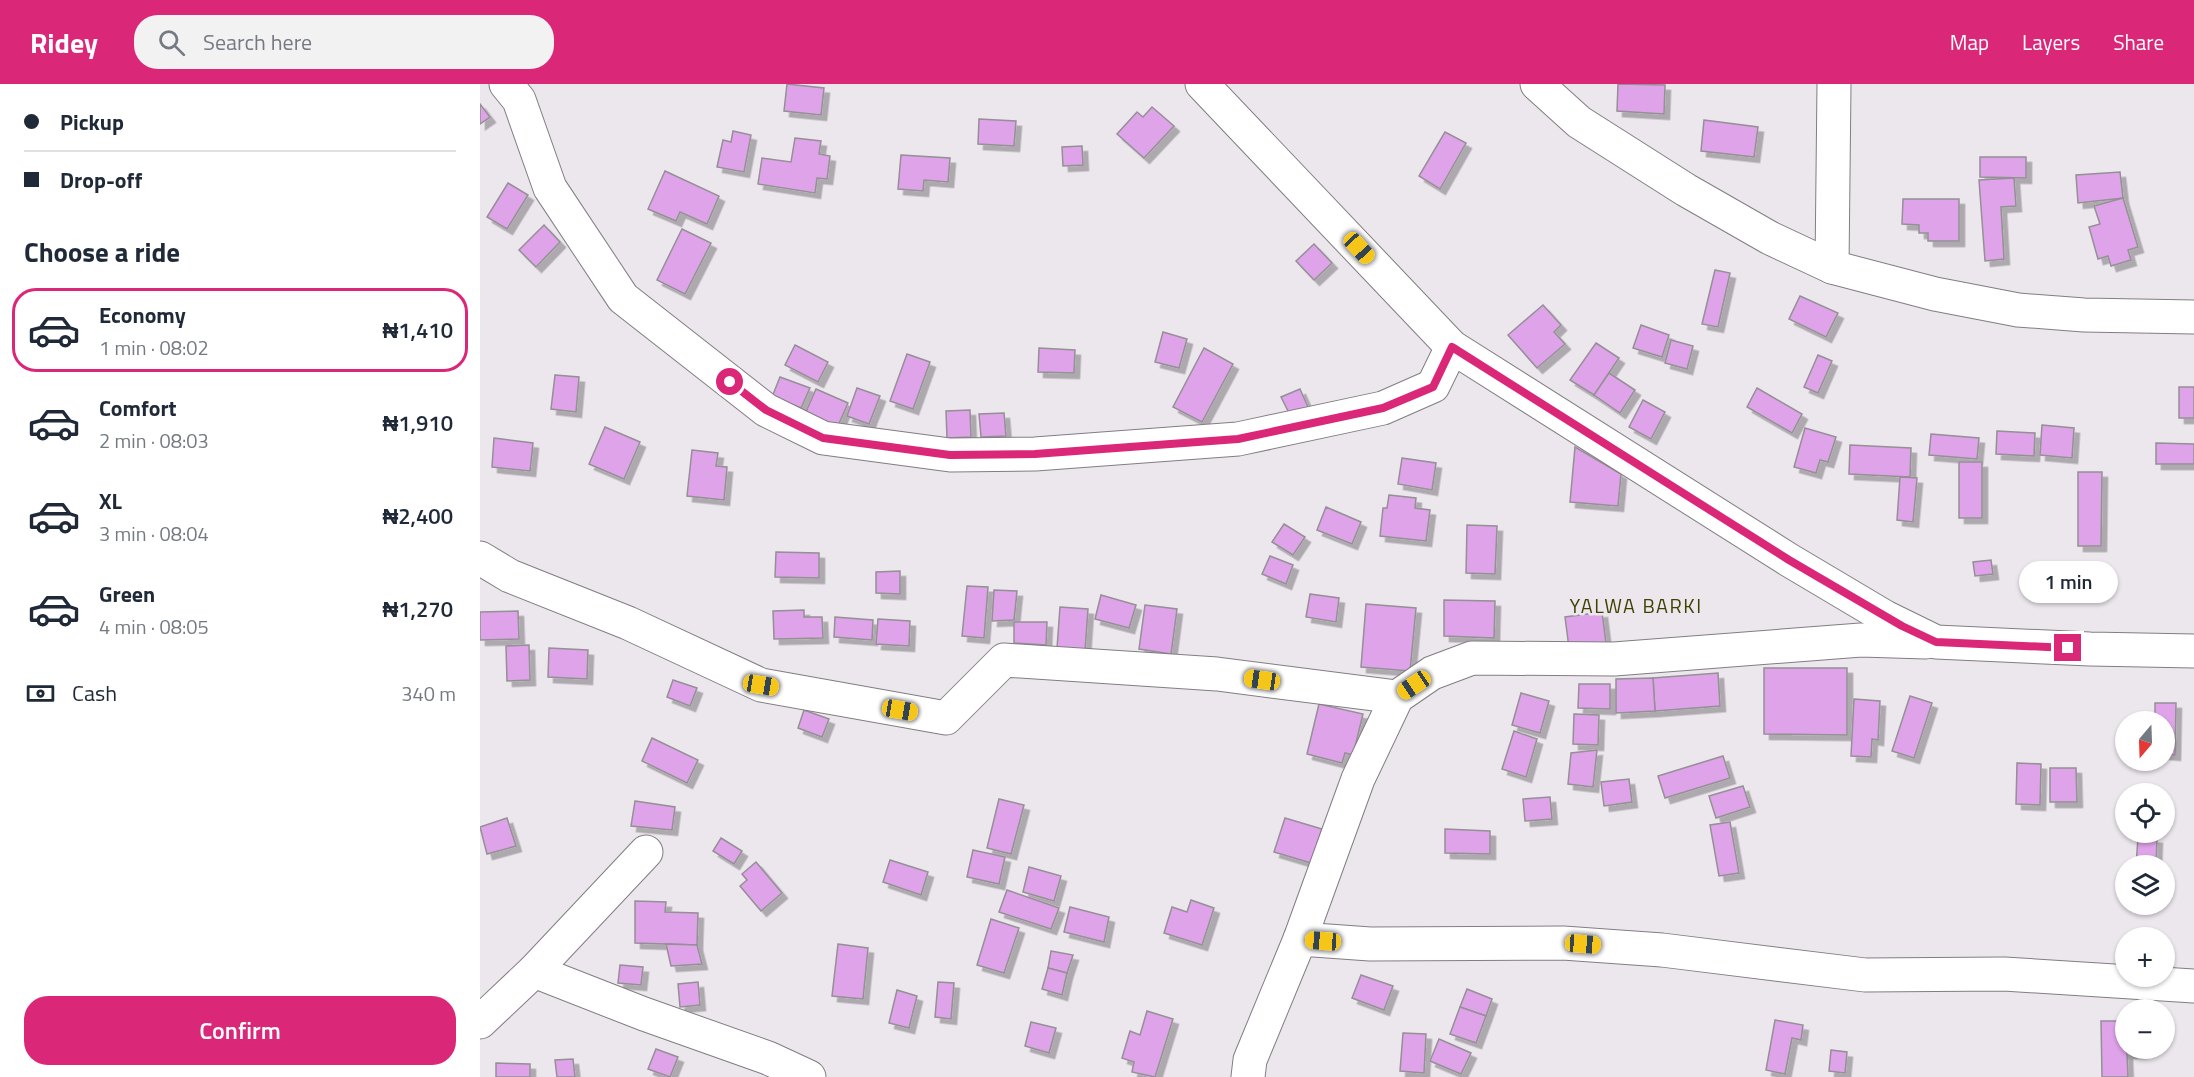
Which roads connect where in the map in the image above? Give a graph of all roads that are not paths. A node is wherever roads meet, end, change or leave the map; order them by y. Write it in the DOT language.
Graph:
graph roads {
  1 [pos="507,84"];
  2 [pos="1203,84"];
  3 [pos="1538,84"];
  4 [pos="1834,84"];
  5 [pos="1832,267"];
  6 [pos="2194,317"];
  7 [pos="1452,347"];
  8 [pos="480,558"];
  9 [pos="495,577"];
  10 [pos="1936,642"];
  11 [pos="2194,651"];
  12 [pos="1397,697"];
  13 [pos="646,852"];
  14 [pos="1300,939"];
  15 [pos="534,971"];
  16 [pos="2194,986"];
  17 [pos="480,1022"];
  18 [pos="793,1074"];
  19 [pos="1248,1077"];
  1 -- 7 [label="street"];
  2 -- 7 [label="street"];
  3 -- 5 [label="street"];
  4 -- 5 [label="street"];
  5 -- 6 [label="street"];
  7 -- 10 [label="street"];
  8 -- 9 [label="street"];
  9 -- 12 [label="street"];
  10 -- 11 [label="street"];
  10 -- 12 [label="street"];
  12 -- 14 [label="street"];
  13 -- 15 [label="street"];
  14 -- 16 [label="street"];
  14 -- 19 [label="street"];
  15 -- 17 [label="street"];
  15 -- 18 [label="street"];
}
